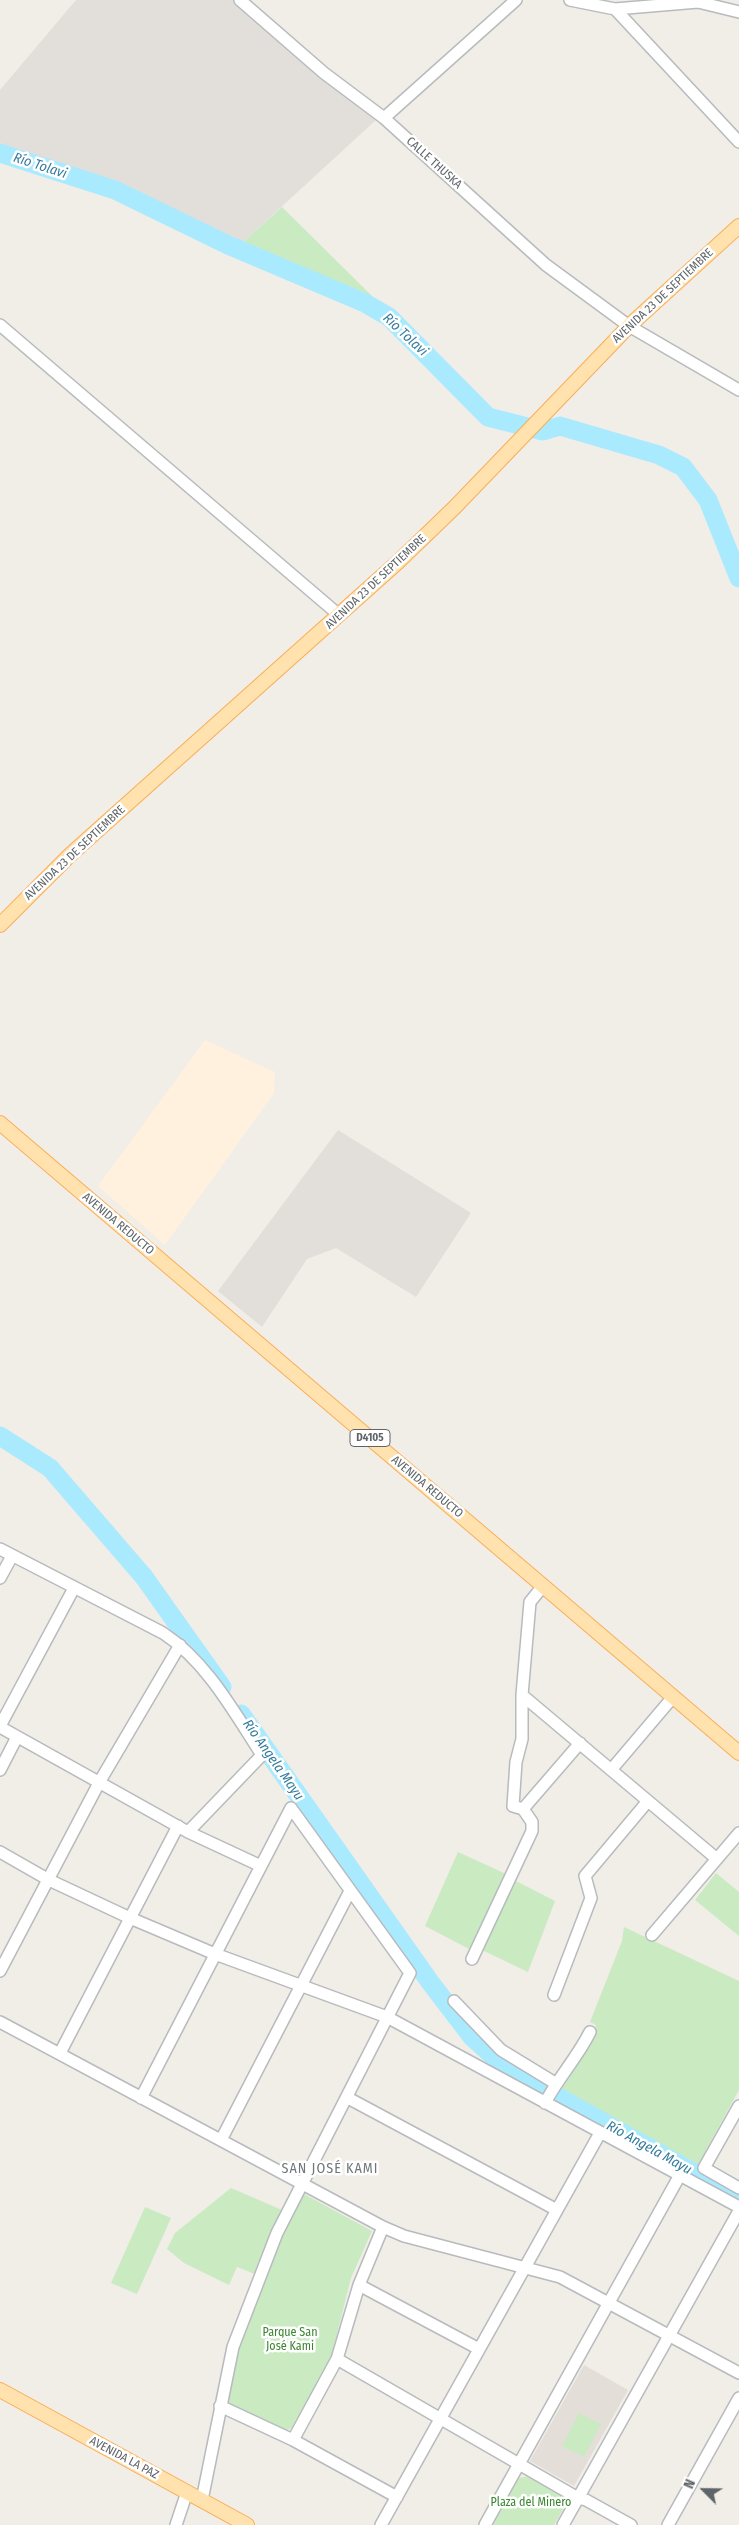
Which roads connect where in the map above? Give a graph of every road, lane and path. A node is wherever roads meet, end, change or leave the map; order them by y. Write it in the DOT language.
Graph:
graph roads {
  1 [pos="240,0"];
  2 [pos="516,0"];
  3 [pos="570,0"];
  4 [pos="615,9"];
  5 [pos="739,12"];
  6 [pos="384,118"];
  7 [pos="739,142"];
  8 [pos="739,226"];
  9 [pos="0,324"];
  10 [pos="629,326"];
  11 [pos="739,390"];
  12 [pos="339,615"];
  13 [pos="0,925"];
  14 [pos="0,1124"];
  15 [pos="0,1549"];
  16 [pos="12,1556"];
  17 [pos="0,1578"];
  18 [pos="543,1586"];
  19 [pos="74,1588"];
  20 [pos="180,1645"];
  21 [pos="522,1695"];
  22 [pos="673,1697"];
  23 [pos="0,1727"];
  24 [pos="17,1737"];
  25 [pos="580,1743"];
  26 [pos="739,1753"];
  27 [pos="0,1770"];
  28 [pos="611,1770"];
  29 [pos="100,1781"];
  30 [pos="648,1801"];
  31 [pos="523,1809"];
  32 [pos="183,1829"];
  33 [pos="739,1833"];
  34 [pos="0,1852"];
  35 [pos="717,1859"];
  36 [pos="261,1866"];
  37 [pos="49,1880"];
  38 [pos="350,1892"];
  39 [pos="130,1918"];
  40 [pos="652,1935"];
  41 [pos="215,1954"];
  42 [pos="472,1959"];
  43 [pos="0,1971"];
  44 [pos="301,1984"];
  45 [pos="554,1995"];
  46 [pos="454,2000"];
  47 [pos="387,2017"];
  48 [pos="0,2022"];
  49 [pos="590,2032"];
  50 [pos="60,2053"];
  51 [pos="555,2083"];
  52 [pos="141,2098"];
  53 [pos="348,2098"];
  54 [pos="545,2103"];
  55 [pos="739,2106"];
  56 [pos="600,2133"];
  57 [pos="221,2140"];
  58 [pos="680,2176"];
  59 [pos="302,2182"];
  60 [pos="739,2188"];
  61 [pos="739,2207"];
  62 [pos="557,2210"];
  63 [pos="739,2211"];
  64 [pos="383,2227"];
  65 [pos="525,2268"];
  66 [pos="359,2285"];
  67 [pos="609,2303"];
  68 [pos="670,2336"];
  69 [pos="480,2349"];
  70 [pos="336,2359"];
  71 [pos="739,2373"];
  72 [pos="0,2390"];
  73 [pos="739,2398"];
  74 [pos="220,2406"];
  75 [pos="441,2418"];
  76 [pos="292,2440"];
  77 [pos="519,2464"];
  78 [pos="187,2492"];
  79 [pos="397,2497"];
  80 [pos="578,2498"];
  81 [pos="202,2500"];
  82 [pos="176,2525"];
  83 [pos="247,2525"];
  84 [pos="381,2525"];
  85 [pos="484,2525"];
  86 [pos="563,2525"];
  87 [pos="631,2525"];
  88 [pos="668,2525"];
  1 -- 6 [label="street, CALLE THUSKA"];
  2 -- 6 [label="street"];
  3 -- 4 [label="street"];
  4 -- 5 [label="street"];
  4 -- 7 [label="street"];
  6 -- 10 [label="street, CALLE THUSKA"];
  8 -- 10 [label="main road, AVENIDA 23 DE SEPTIEMBRE"];
  9 -- 12 [label="street"];
  10 -- 11 [label="street, CALLE THUSKA"];
  10 -- 12 [label="main road, AVENIDA 23 DE SEPTIEMBRE"];
  12 -- 13 [label="main road, AVENIDA 23 DE SEPTIEMBRE"];
  14 -- 18 [label="main road, AVENIDA REDUCTO / D4105"];
  15 -- 16 [label="street"];
  16 -- 17 [label="street"];
  16 -- 19 [label="street"];
  18 -- 21 [label="street"];
  18 -- 22 [label="main road, AVENIDA REDUCTO / D4105"];
  19 -- 20 [label="street"];
  19 -- 23 [label="street"];
  20 -- 29 [label="street"];
  20 -- 32 [label="street"];
  21 -- 25 [label="street"];
  21 -- 31 [label="street"];
  22 -- 26 [label="main road, AVENIDA REDUCTO / D4105"];
  22 -- 28 [label="street"];
  23 -- 24 [label="street"];
  24 -- 27 [label="street"];
  24 -- 29 [label="street"];
  25 -- 28 [label="street"];
  25 -- 31 [label="street"];
  28 -- 30 [label="street"];
  29 -- 32 [label="street"];
  29 -- 37 [label="street"];
  30 -- 35 [label="street"];
  30 -- 45 [label="street"];
  31 -- 42 [label="street"];
  32 -- 36 [label="street"];
  32 -- 39 [label="street"];
  33 -- 35 [label="street"];
  34 -- 37 [label="street"];
  35 -- 40 [label="street"];
  36 -- 38 [label="street"];
  36 -- 41 [label="street"];
  37 -- 39 [label="street"];
  37 -- 43 [label="street"];
  38 -- 44 [label="street"];
  38 -- 47 [label="street"];
  39 -- 41 [label="street"];
  39 -- 50 [label="street"];
  41 -- 44 [label="street"];
  41 -- 52 [label="street"];
  44 -- 47 [label="street"];
  44 -- 57 [label="street"];
  46 -- 51 [label="street"];
  47 -- 53 [label="street"];
  47 -- 54 [label="street"];
  48 -- 50 [label="street"];
  49 -- 51 [label="street"];
  50 -- 52 [label="street"];
  51 -- 54 [label="street"];
  52 -- 57 [label="street"];
  53 -- 59 [label="street"];
  53 -- 62 [label="street"];
  54 -- 56 [label="street"];
  55 -- 60 [label="street"];
  56 -- 58 [label="street"];
  56 -- 62 [label="street"];
  57 -- 59 [label="street"];
  58 -- 61 [label="street"];
  58 -- 67 [label="street"];
  59 -- 64 [label="street"];
  59 -- 74 [label="street"];
  62 -- 65 [label="street"];
  63 -- 68 [label="street"];
  64 -- 65 [label="street"];
  64 -- 66 [label="street"];
  65 -- 67 [label="street"];
  65 -- 69 [label="street"];
  66 -- 69 [label="street"];
  66 -- 70 [label="street"];
  67 -- 68 [label="street"];
  67 -- 77 [label="street"];
  68 -- 71 [label="street"];
  68 -- 80 [label="street"];
  69 -- 75 [label="street"];
  70 -- 75 [label="street"];
  70 -- 76 [label="street"];
  72 -- 78 [label="main road, AVENIDA LA PAZ"];
  73 -- 88 [label="street"];
  74 -- 76 [label="street"];
  74 -- 81 [label="street"];
  75 -- 77 [label="street"];
  75 -- 79 [label="street"];
  76 -- 79 [label="street"];
  77 -- 80 [label="street"];
  77 -- 85 [label="street"];
  78 -- 81 [label="main road, AVENIDA LA PAZ"];
  78 -- 82 [label="street"];
  79 -- 84 [label="street"];
  80 -- 86 [label="street"];
  80 -- 87 [label="street"];
  81 -- 83 [label="main road, AVENIDA LA PAZ"];
}
